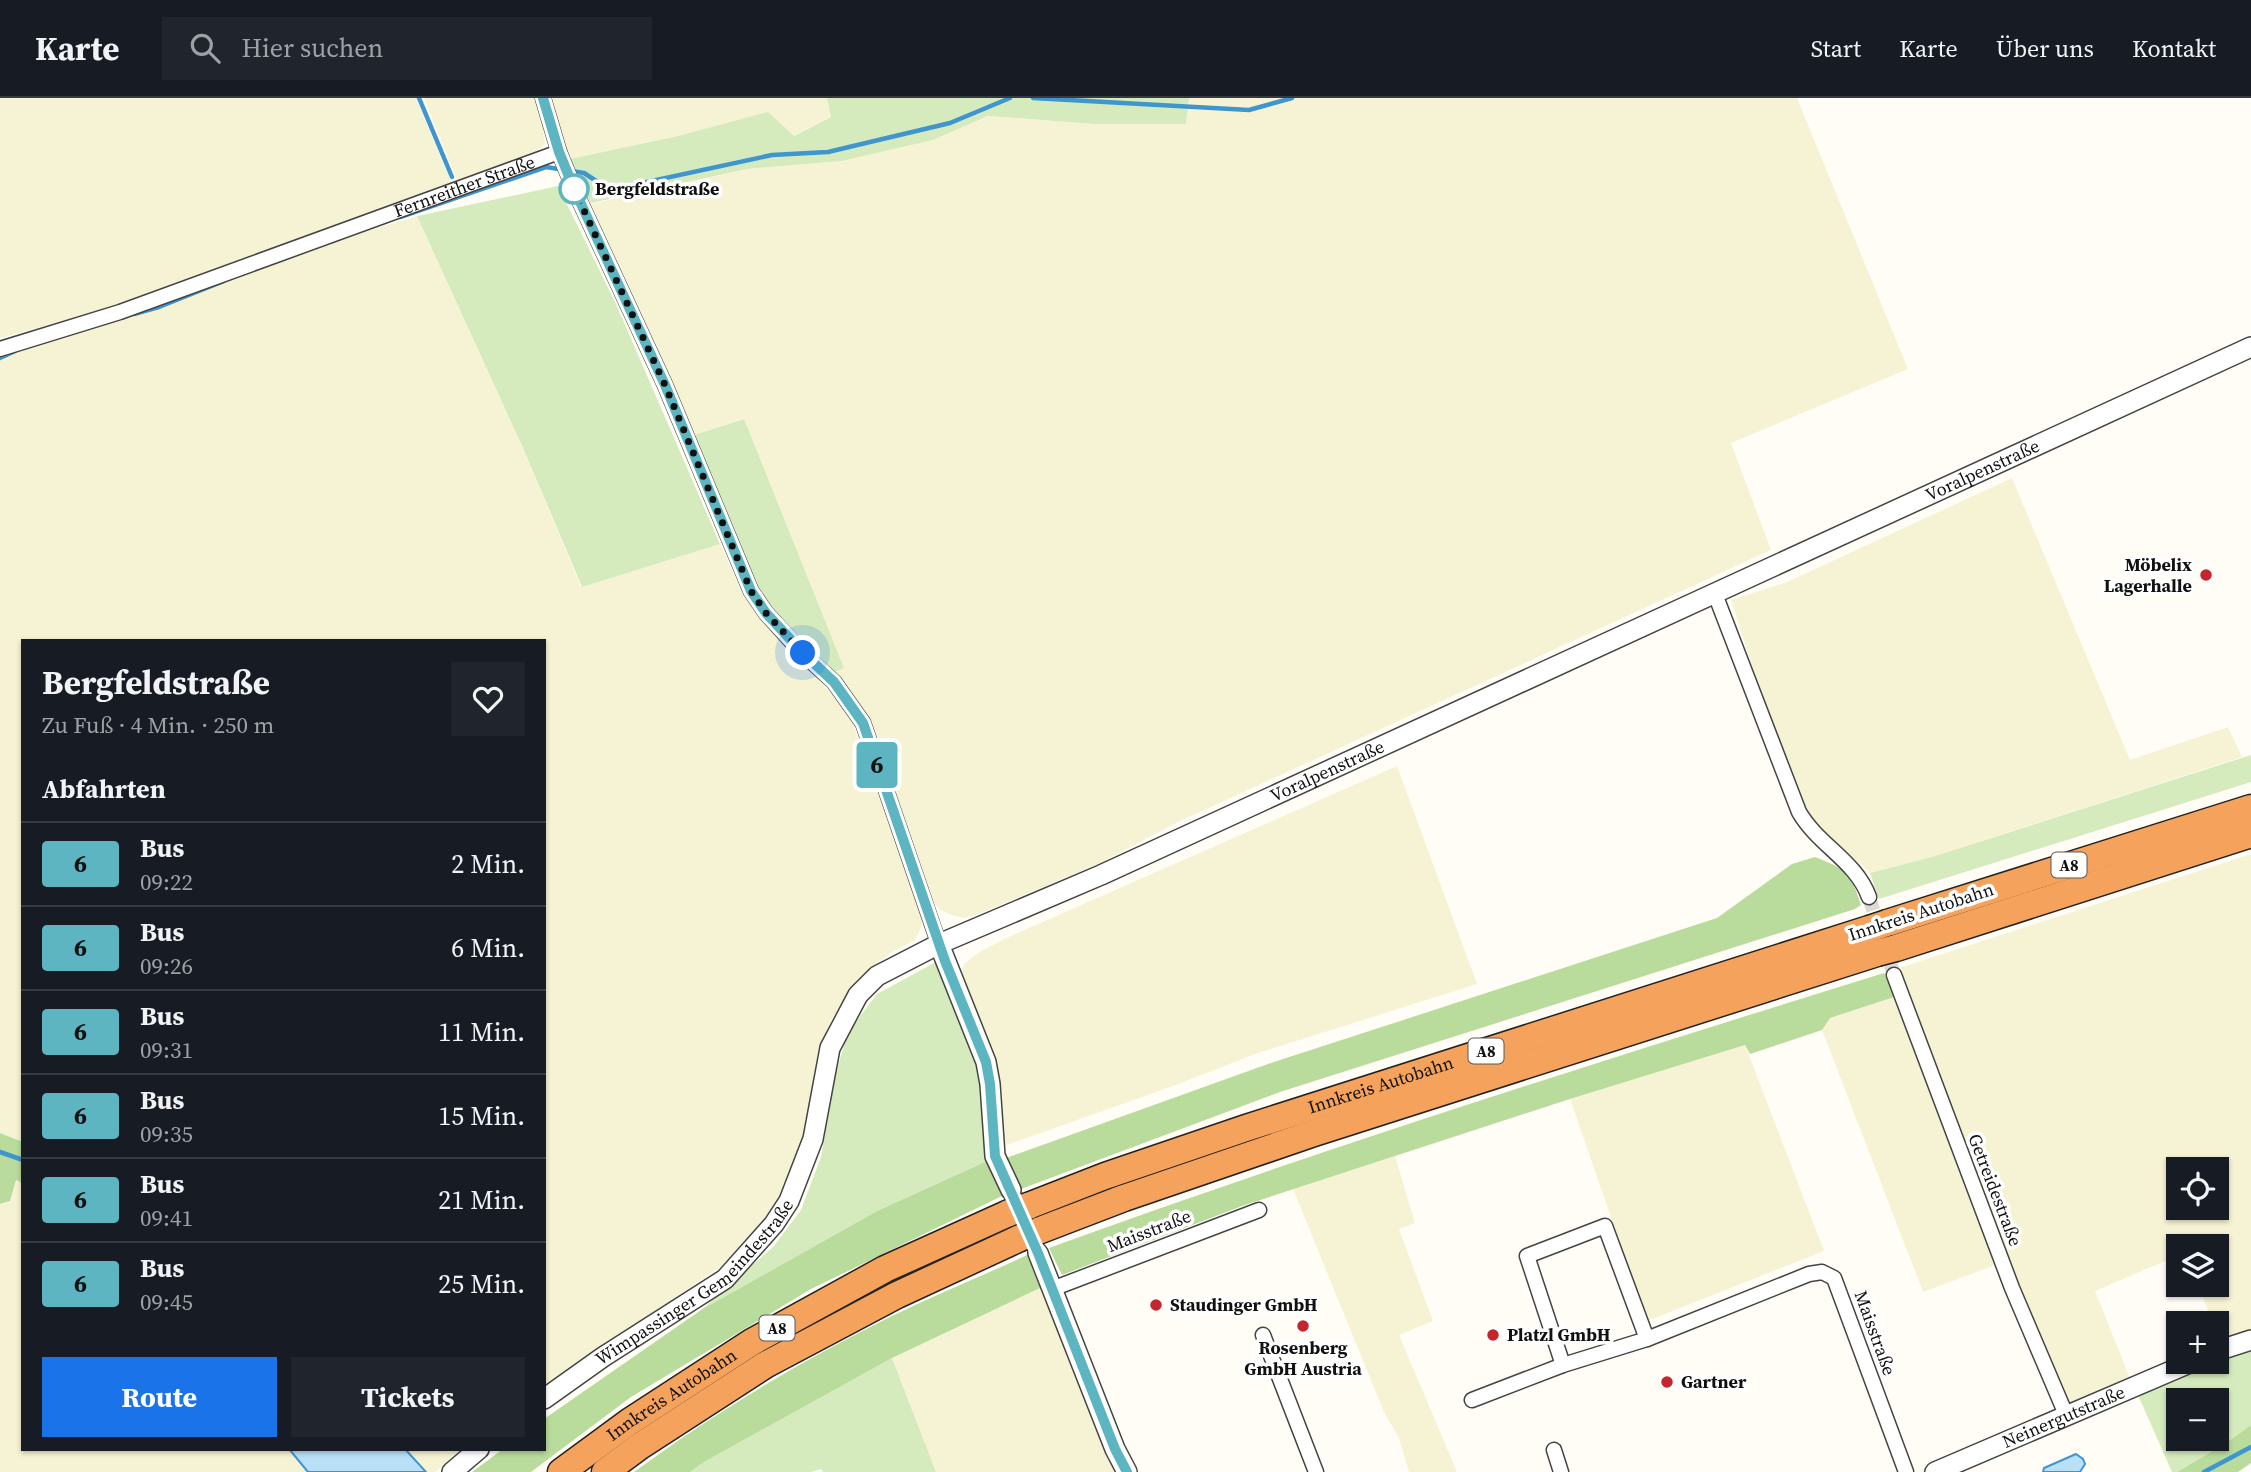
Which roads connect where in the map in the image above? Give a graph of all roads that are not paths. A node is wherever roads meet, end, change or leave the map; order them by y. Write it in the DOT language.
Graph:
graph roads {
  1 [pos="543,98"];
  2 [pos="564,164"];
  3 [pos="2251,347"];
  4 [pos="0,349"];
  5 [pos="1714,594"];
  6 [pos="2251,808"];
  7 [pos="2251,834"];
  8 [pos="1869,897"];
  9 [pos="1882,939"];
  10 [pos="939,944"];
  11 [pos="1894,975"];
  12 [pos="813,1139"];
  13 [pos="1016,1203"];
  14 [pos="1259,1210"];
  15 [pos="1032,1241"];
  16 [pos="1052,1289"];
  17 [pos="1263,1335"];
  18 [pos="1647,1339"];
  19 [pos="2251,1340"];
  20 [pos="2229,1346"];
  21 [pos="1563,1365"];
  22 [pos="2166,1373"];
  23 [pos="546,1398"];
  24 [pos="1472,1400"];
  25 [pos="2067,1417"];
  26 [pos="1553,1450"];
  27 [pos="477,1451"];
  28 [pos="452,1472"];
  29 [pos="561,1472"];
  30 [pos="605,1472"];
  31 [pos="1127,1472"];
  32 [pos="1316,1472"];
  33 [pos="1561,1472"];
  34 [pos="1906,1472"];
  35 [pos="1935,1472"];
  1 -- 2 [label="street"];
  2 -- 4 [label="street, Fernreither Straße"];
  2 -- 10 [label="street"];
  3 -- 5 [label="street, Voralpenstraße"];
  5 -- 8 [label="street"];
  5 -- 10 [label="street, Voralpenstraße"];
  6 -- 9 [label="highway, Innkreis Autobahn / A8"];
  7 -- 9 [label="highway, Innkreis Autobahn / A8"];
  9 -- 13 [label="highway, Innkreis Autobahn / A8"];
  9 -- 15 [label="highway, Innkreis Autobahn / A8"];
  10 -- 12 [label="street, Voralpenstraße"];
  10 -- 13 [label="street"];
  11 -- 25 [label="street, Getreidestraße"];
  12 -- 23 [label="street, Wimpassinger Gemeindestraße"];
  13 -- 29 [label="highway, Innkreis Autobahn / A8"];
  14 -- 16 [label="street, Maisstraße"];
  15 -- 16 [label="street"];
  15 -- 30 [label="highway, Innkreis Autobahn / A8"];
  16 -- 31 [label="street"];
  17 -- 32 [label="street"];
  18 -- 21 [label="street, Maisstraße"];
  18 -- 21 [label="street"];
  18 -- 34 [label="street, Maisstraße"];
  19 -- 20 [label="street"];
  21 -- 24 [label="street, Maisstraße"];
  22 -- 25 [label="street, Neinergutstraße"];
  25 -- 35 [label="street, Neinergutstraße"];
  26 -- 33 [label="street"];
  27 -- 28 [label="street"];
}
